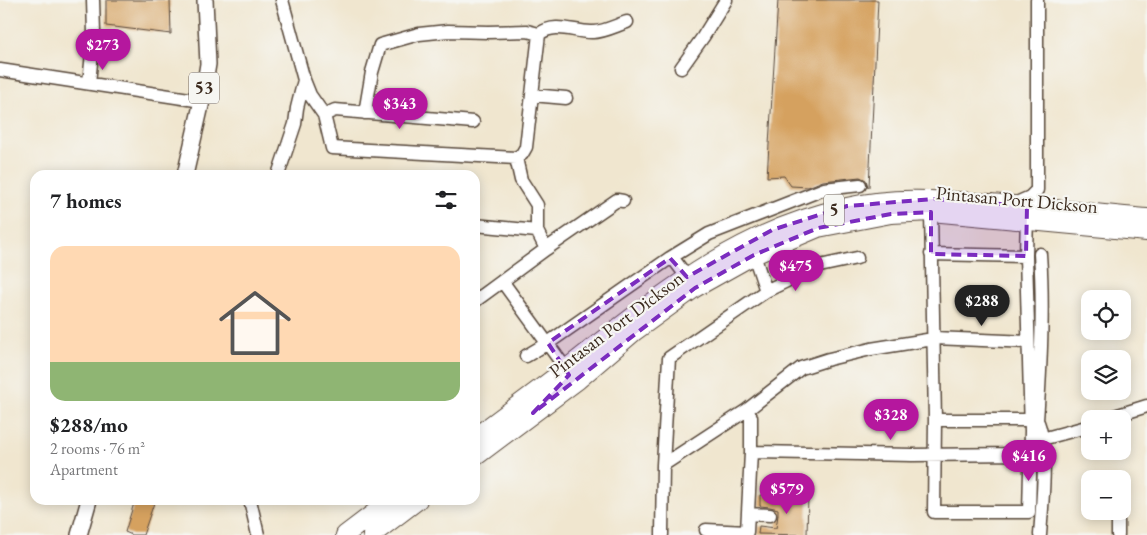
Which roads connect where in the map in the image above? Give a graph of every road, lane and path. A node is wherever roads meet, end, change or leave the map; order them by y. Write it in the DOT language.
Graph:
graph roads {
  1 [pos="93,0"];
  2 [pos="205,0"];
  3 [pos="282,0"];
  4 [pos="726,0"];
  5 [pos="1037,0"];
  6 [pos="627,22"];
  7 [pos="539,34"];
  8 [pos="681,68"];
  9 [pos="0,70"];
  10 [pos="304,80"];
  11 [pos="89,83"];
  12 [pos="532,94"];
  13 [pos="566,98"];
  14 [pos="202,100"];
  15 [pos="366,113"];
  16 [pos="324,115"];
  17 [pos="473,122"];
  18 [pos="516,158"];
  19 [pos="186,170"];
  20 [pos="280,170"];
  21 [pos="860,185"];
  22 [pos="623,201"];
  23 [pos="1022,210"];
  24 [pos="931,212"];
  25 [pos="1147,218"];
  26 [pos="480,225"];
  27 [pos="537,231"];
  28 [pos="1147,232"];
  29 [pos="546,249"];
  30 [pos="750,249"];
  31 [pos="931,254"];
  32 [pos="1040,254"];
  33 [pos="1026,256"];
  34 [pos="670,258"];
  35 [pos="857,258"];
  36 [pos="687,277"];
  37 [pos="502,281"];
  38 [pos="766,291"];
  39 [pos="480,297"];
  40 [pos="634,332"];
  41 [pos="930,339"];
  42 [pos="1028,342"];
  43 [pos="548,343"];
  44 [pos="526,356"];
  45 [pos="566,368"];
  46 [pos="1147,406"];
  47 [pos="748,410"];
  48 [pos="1131,411"];
  49 [pos="533,413"];
  50 [pos="936,420"];
  51 [pos="1034,420"];
  52 [pos="1081,428"];
  53 [pos="480,433"];
  54 [pos="1042,439"];
  55 [pos="751,452"];
  56 [pos="480,453"];
  57 [pos="1031,454"];
  58 [pos="935,455"];
  59 [pos="663,465"];
  60 [pos="88,505"];
  61 [pos="251,505"];
  62 [pos="384,505"];
  63 [pos="411,505"];
  64 [pos="748,514"];
  65 [pos="770,515"];
  66 [pos="1118,521"];
  67 [pos="706,530"];
  68 [pos="79,535"];
  69 [pos="258,535"];
  70 [pos="344,535"];
  71 [pos="372,535"];
  72 [pos="662,535"];
  73 [pos="1040,535"];
  74 [pos="1118,535"];
  1 -- 11 [label="street"];
  2 -- 14 [label="main road, 53"];
  3 -- 10 [label="street"];
  4 -- 8 [label="street"];
  5 -- 23 [label="street"];
  6 -- 7 [label="street"];
  7 -- 12 [label="street"];
  7 -- 15 [label="street"];
  9 -- 11 [label="street"];
  10 -- 16 [label="street"];
  10 -- 20 [label="street"];
  11 -- 14 [label="street"];
  12 -- 13 [label="street"];
  12 -- 18 [label="street"];
  14 -- 19 [label="main road, 53"];
  15 -- 16 [label="street"];
  15 -- 17 [label="street"];
  16 -- 18 [label="street"];
  18 -- 27 [label="street"];
  21 -- 34 [label="street"];
  22 -- 29 [label="street"];
  23 -- 24 [label="highway, Pintasan Port Dickson / 5"];
  23 -- 25 [label="highway, Pintasan Port Dickson / 5"];
  23 -- 28 [label="highway, Pintasan Port Dickson / 5"];
  23 -- 30 [label="highway, Pintasan Port Dickson / 5"];
  23 -- 33 [label="street"];
  24 -- 30 [label="highway, Pintasan Port Dickson / 5"];
  24 -- 31 [label="street"];
  26 -- 27 [label="street"];
  27 -- 29 [label="street"];
  29 -- 37 [label="street"];
  30 -- 36 [label="highway, Pintasan Port Dickson / 5"];
  30 -- 38 [label="street"];
  30 -- 40 [label="highway, Pintasan Port Dickson / 5"];
  31 -- 33 [label="street"];
  31 -- 41 [label="street"];
  32 -- 51 [label="street"];
  33 -- 42 [label="street"];
  34 -- 36 [label="street"];
  34 -- 43 [label="street"];
  35 -- 38 [label="street"];
  36 -- 45 [label="highway, Pintasan Port Dickson / 5"];
  37 -- 39 [label="street"];
  37 -- 43 [label="street"];
  38 -- 59 [label="street"];
  40 -- 45 [label="highway"];
  40 -- 49 [label="highway, Pintasan Port Dickson / 5"];
  41 -- 42 [label="street"];
  41 -- 47 [label="street"];
  41 -- 50 [label="street"];
  42 -- 51 [label="street"];
  43 -- 44 [label="street"];
  43 -- 45 [label="street"];
  45 -- 49 [label="highway"];
  45 -- 53 [label="highway, Pintasan Port Dickson / 5"];
  46 -- 48 [label="street"];
  47 -- 55 [label="street"];
  47 -- 59 [label="street"];
  49 -- 56 [label="highway, Pintasan Port Dickson / 5"];
  50 -- 51 [label="street"];
  50 -- 58 [label="street"];
  51 -- 54 [label="street"];
  51 -- 57 [label="street"];
  52 -- 54 [label="street"];
  54 -- 73 [label="street"];
  55 -- 58 [label="street"];
  55 -- 64 [label="street"];
  57 -- 58 [label="street"];
  57 -- 58 [label="street"];
  59 -- 72 [label="street"];
  60 -- 68 [label="main road"];
  61 -- 69 [label="street"];
  62 -- 70 [label="highway"];
  63 -- 71 [label="highway"];
  64 -- 65 [label="street"];
  64 -- 67 [label="street"];
  66 -- 74 [label="street"];
}
